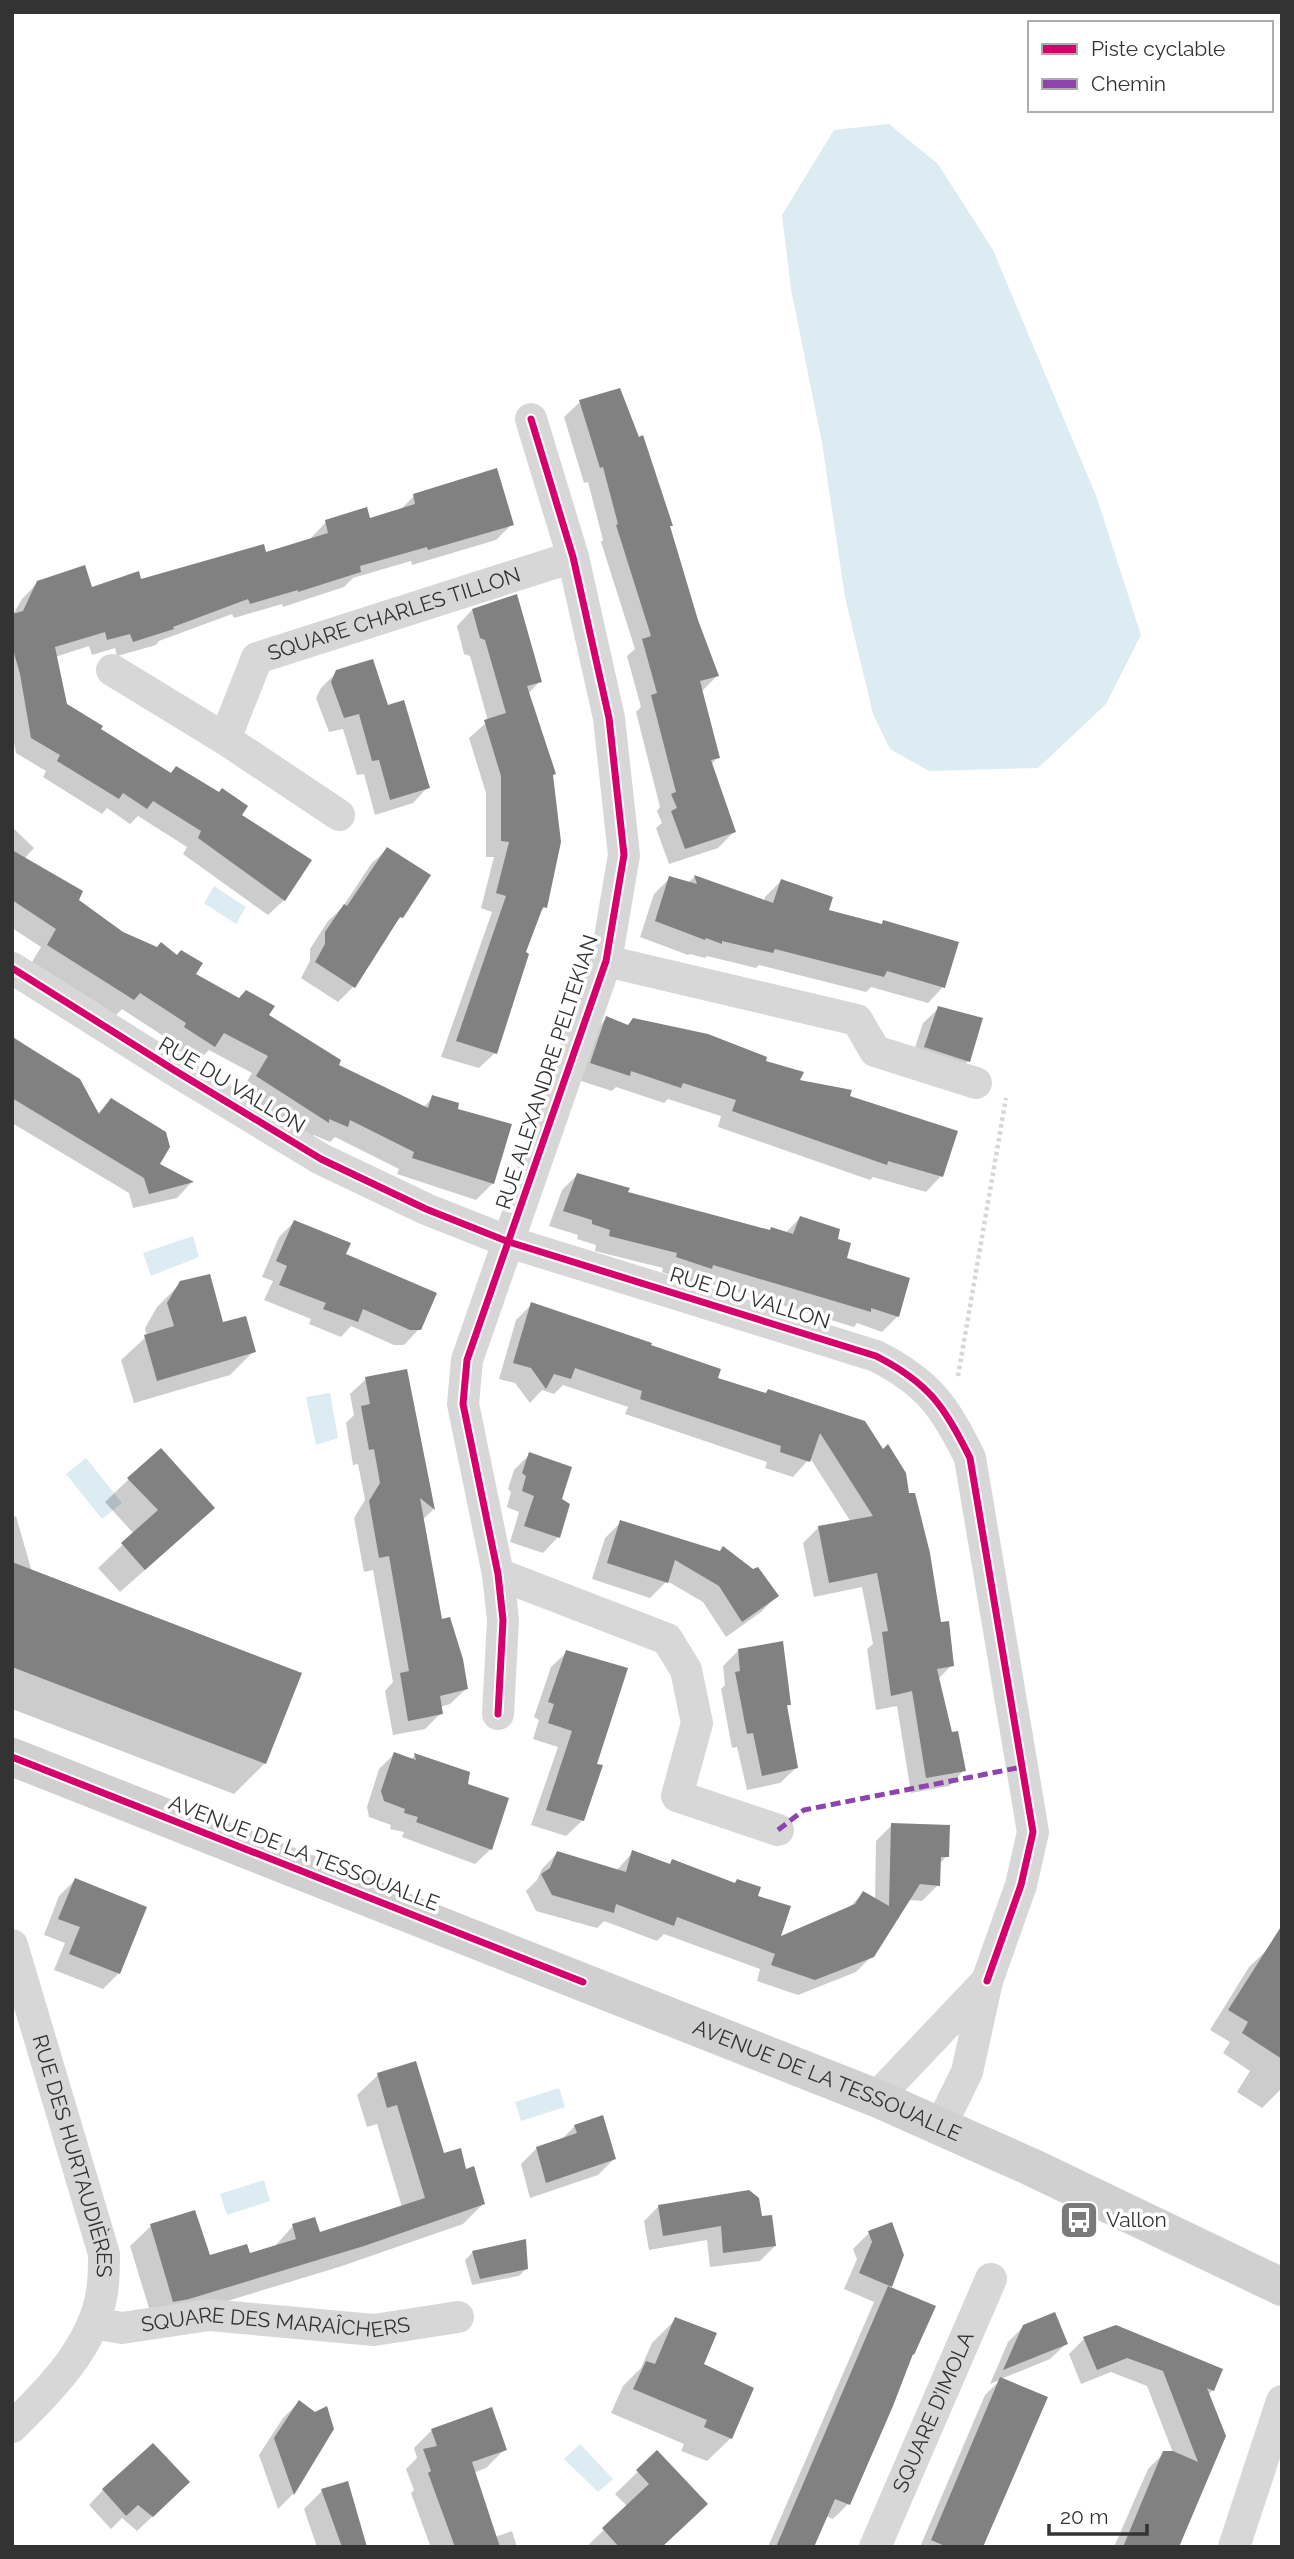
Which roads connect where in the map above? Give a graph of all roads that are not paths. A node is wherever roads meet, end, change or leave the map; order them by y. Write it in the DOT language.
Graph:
graph roads {
  1 [pos="531,419"];
  2 [pos="573,557"];
  3 [pos="112,670"];
  4 [pos="225,739"];
  5 [pos="339,815"];
  6 [pos="606,961"];
  7 [pos="12,968"];
  8 [pos="976,1083"];
  9 [pos="509,1242"];
  10 [pos="498,1574"];
  11 [pos="498,1713"];
  12 [pos="12,1757"];
  13 [pos="778,1830"];
  14 [pos="12,1945"];
  15 [pos="987,1981"];
  16 [pos="876,2098"];
  17 [pos="940,2127"];
  18 [pos="991,2279"];
  19 [pos="1282,2287"];
  20 [pos="458,2317"];
  21 [pos="93,2323"];
  22 [pos="1282,2401"];
  23 [pos="12,2427"];
  24 [pos="875,2547"];
  25 [pos="1234,2547"];
  1 -- 2 [label="street, RUE ALEXANDRE PELTEKIAN"];
  2 -- 4 [label="street, SQUARE CHARLES TILLON"];
  2 -- 6 [label="street, RUE ALEXANDRE PELTEKIAN"];
  3 -- 4 [label="street"];
  4 -- 5 [label="street"];
  6 -- 8 [label="street"];
  6 -- 9 [label="street, RUE ALEXANDRE PELTEKIAN"];
  7 -- 9 [label="street, RUE DU VALLON"];
  9 -- 10 [label="street, RUE ALEXANDRE PELTEKIAN"];
  9 -- 15 [label="street, RUE DU VALLON"];
  10 -- 11 [label="street, RUE ALEXANDRE PELTEKIAN"];
  10 -- 13 [label="street"];
  12 -- 16 [label="main road, AVENUE DE LA TESSOUALLE"];
  14 -- 21 [label="street, RUE DES HURTAUDIÈRES"];
  15 -- 16 [label="street, RUE DU VALLON"];
  15 -- 17 [label="street, RUE DU VALLON"];
  16 -- 17 [label="main road, AVENUE DE LA TESSOUALLE"];
  17 -- 19 [label="main road, AVENUE DE LA TESSOUALLE"];
  18 -- 24 [label="street, SQUARE D’IMOLA"];
  20 -- 21 [label="street, SQUARE DES MARAÎCHERS"];
  21 -- 23 [label="street, RUE DES HURTAUDIÈRES"];
  22 -- 25 [label="street"];
}
